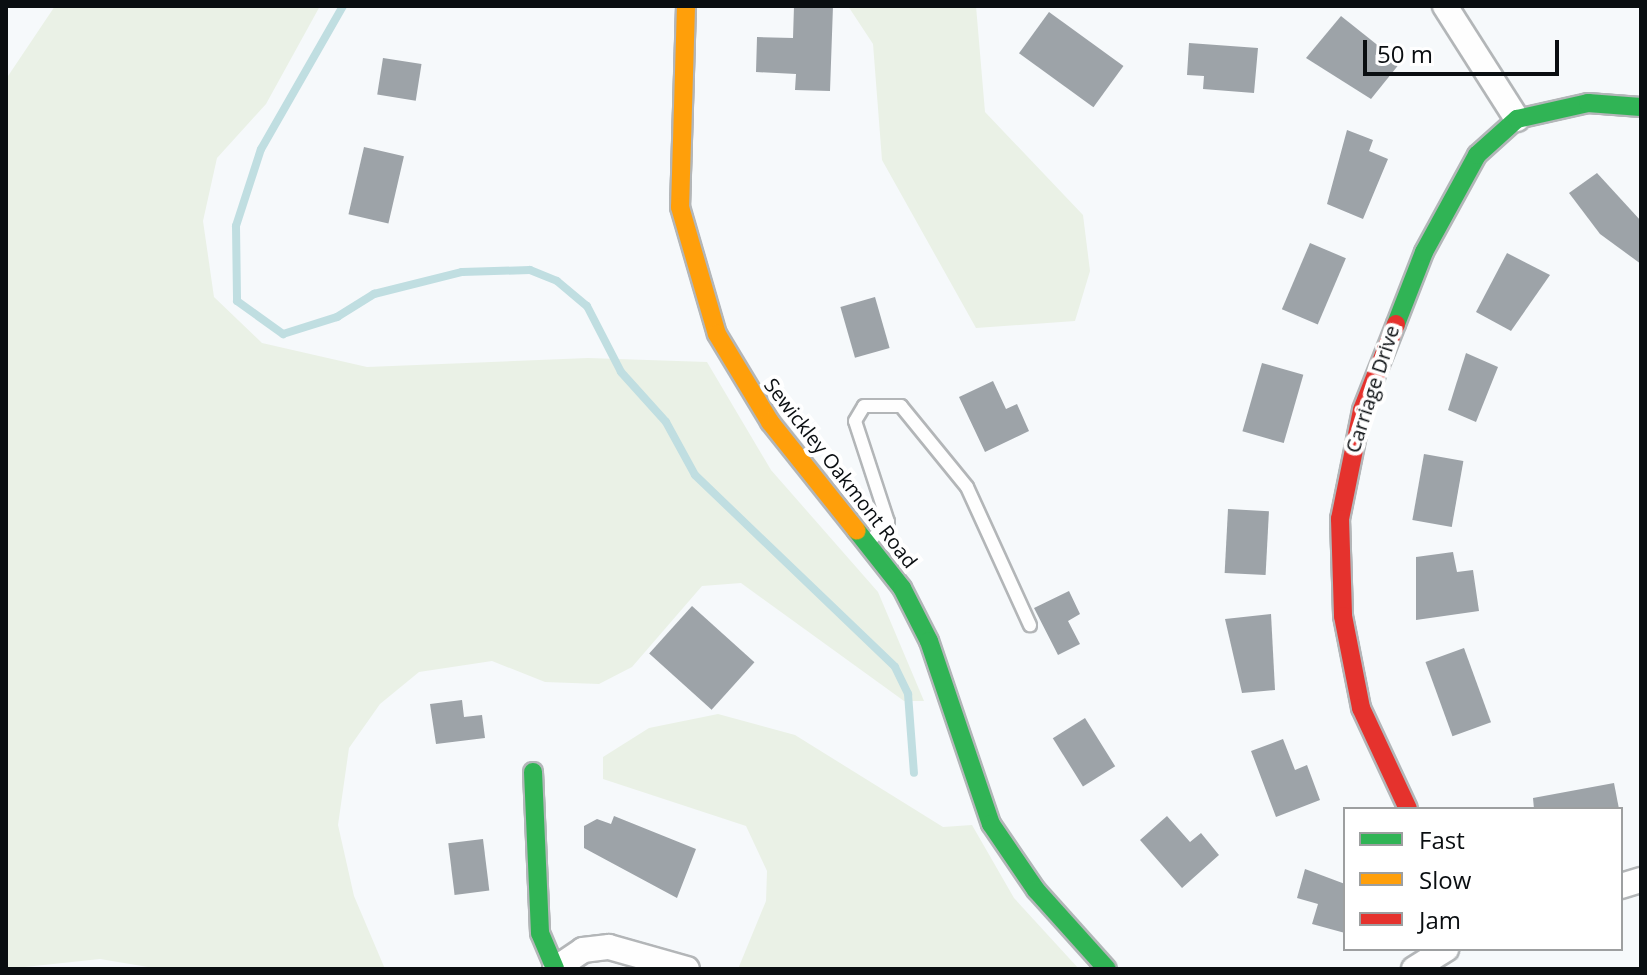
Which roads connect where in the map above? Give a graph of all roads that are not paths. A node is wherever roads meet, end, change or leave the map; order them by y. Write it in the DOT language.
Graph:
graph roads {
  1 [pos="686,6"];
  2 [pos="1445,6"];
  3 [pos="1641,107"];
  4 [pos="1517,119"];
  5 [pos="869,543"];
  6 [pos="1030,625"];
  7 [pos="533,772"];
  8 [pos="1407,807"];
  9 [pos="1443,951"];
  10 [pos="555,969"];
  11 [pos="687,969"];
  12 [pos="1107,969"];
  13 [pos="1414,969"];
  1 -- 5 [label="main road, Sewickley Oakmont Road"];
  2 -- 4 [label="street"];
  3 -- 4 [label="main road, Carriage Drive"];
  4 -- 8 [label="main road, Carriage Drive"];
  5 -- 6 [label="lane"];
  5 -- 12 [label="main road, Sewickley Oakmont Road"];
  7 -- 10 [label="main road"];
  9 -- 13 [label="street"];
  10 -- 11 [label="street"];
}
